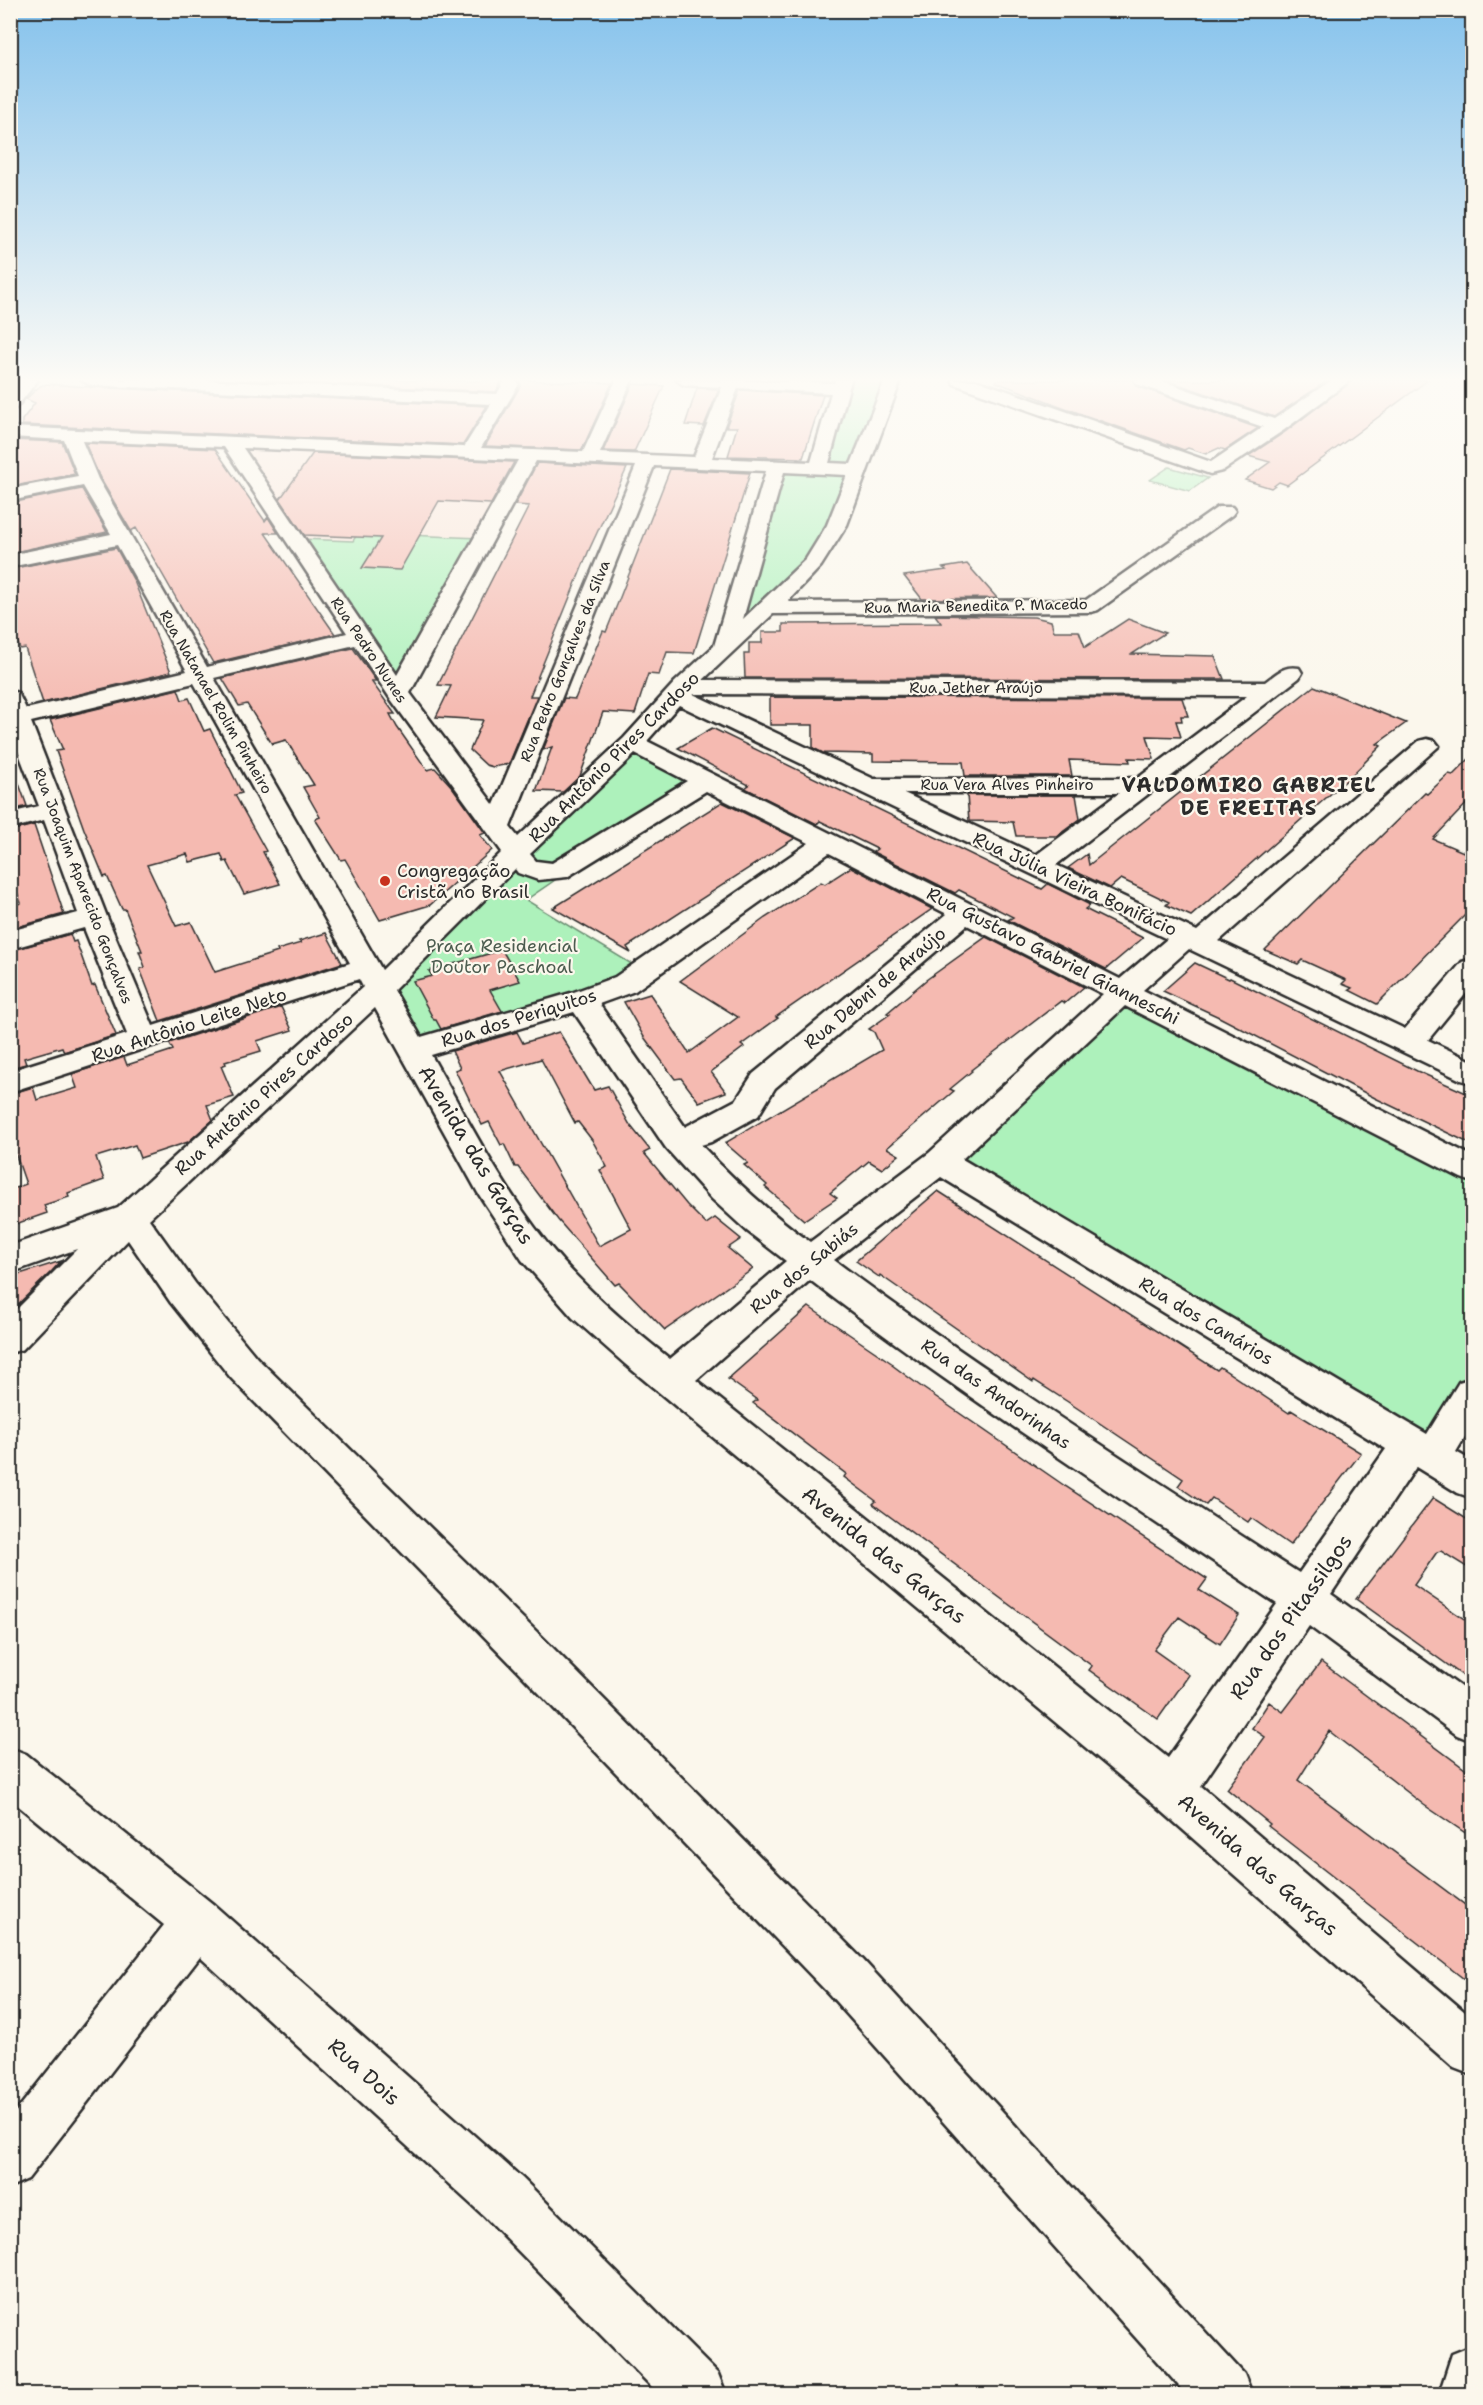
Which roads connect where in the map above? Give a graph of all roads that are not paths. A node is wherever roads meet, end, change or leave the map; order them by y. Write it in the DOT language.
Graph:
graph roads {
  1 [pos="96,492"];
  2 [pos="263,492"];
  3 [pos="510,492"];
  4 [pos="634,492"];
  5 [pos="769,492"];
  6 [pos="850,492"];
  7 [pos="1225,511"];
  8 [pos="122,538"];
  9 [pos="10,561"];
  10 [pos="769,608"];
  11 [pos="360,637"];
  12 [pos="724,649"];
  13 [pos="1291,673"];
  14 [pos="201,675"];
  15 [pos="1269,689"];
  16 [pos="680,691"];
  17 [pos="398,693"];
  18 [pos="13,712"];
  19 [pos="632,743"];
  20 [pos="1427,746"];
  21 [pos="706,780"];
  22 [pos="1144,784"];
  23 [pos="869,786"];
  24 [pos="51,811"];
  25 [pos="10,821"];
  26 [pos="497,828"];
  27 [pos="828,842"];
  28 [pos="516,854"];
  29 [pos="1038,866"];
  30 [pos="966,912"];
  31 [pos="93,917"];
  32 [pos="10,940"];
  33 [pos="1193,940"];
  34 [pos="1473,968"];
  35 [pos="373,978"];
  36 [pos="1123,992"];
  37 [pos="581,1000"];
  38 [pos="144,1039"];
  39 [pos="1409,1043"];
  40 [pos="413,1050"];
  41 [pos="1473,1073"];
  42 [pos="10,1082"];
  43 [pos="677,1140"];
  44 [pos="940,1161"];
  45 [pos="1473,1170"];
  46 [pos="130,1216"];
  47 [pos="10,1260"];
  48 [pos="808,1262"];
  49 [pos="10,1339"];
  50 [pos="671,1380"];
  51 [pos="1473,1393"];
  52 [pos="1422,1450"];
  53 [pos="1473,1481"];
  54 [pos="1304,1599"];
  55 [pos="1473,1720"];
  56 [pos="10,1770"];
  57 [pos="1172,1790"];
  58 [pos="197,1922"];
  59 [pos="1473,2050"];
  60 [pos="10,2161"];
  61 [pos="1473,2374"];
  62 [pos="698,2394"];
  63 [pos="1224,2394"];
  64 [pos="1467,2394"];
  1 -- 8 [label="street, Rua Natanael Rolim Pinheiro"];
  2 -- 11 [label="street, Rua Pedro Nunes"];
  3 -- 17 [label="street"];
  4 -- 26 [label="street, Rua Pedro Gonçalves da Silva"];
  5 -- 12 [label="street"];
  6 -- 10 [label="street, Rua Antônio Pires Cardoso"];
  7 -- 10 [label="street, Rua Maria Benedita P. Macedo"];
  8 -- 9 [label="street"];
  8 -- 14 [label="street, Rua Natanael Rolim Pinheiro"];
  10 -- 12 [label="street, Rua Antônio Pires Cardoso"];
  11 -- 14 [label="street"];
  11 -- 17 [label="street, Rua Pedro Nunes"];
  12 -- 16 [label="street, Rua Antônio Pires Cardoso"];
  13 -- 15 [label="street"];
  14 -- 18 [label="street"];
  14 -- 35 [label="street, Rua Natanael Rolim Pinheiro"];
  15 -- 16 [label="street, Rua Jether Araújo"];
  15 -- 22 [label="street"];
  16 -- 19 [label="street, Rua Antônio Pires Cardoso"];
  16 -- 23 [label="street, Rua Júlia Vieira Bonifácio"];
  17 -- 26 [label="street, Rua Pedro Nunes"];
  18 -- 24 [label="street, Rua Joaquim Aparecido Gonçalves"];
  19 -- 21 [label="street, Rua Gustavo Gabriel Gianneschi"];
  19 -- 28 [label="street, Rua Antônio Pires Cardoso"];
  20 -- 33 [label="street, Rua dos Sabiás"];
  21 -- 27 [label="street, Rua Gustavo Gabriel Gianneschi"];
  21 -- 28 [label="street, Rua Pedro Nunes"];
  22 -- 23 [label="street, Rua Vera Alves Pinheiro"];
  22 -- 29 [label="street"];
  23 -- 29 [label="street, Rua Júlia Vieira Bonifácio"];
  24 -- 25 [label="street"];
  24 -- 31 [label="street, Rua Joaquim Aparecido Gonçalves"];
  26 -- 28 [label="street, Rua Pedro Nunes"];
  27 -- 30 [label="street, Rua Gustavo Gabriel Gianneschi"];
  27 -- 37 [label="street, Rua dos Periquitos"];
  28 -- 35 [label="street, Rua Antônio Pires Cardoso"];
  29 -- 33 [label="street, Rua Júlia Vieira Bonifácio"];
  30 -- 36 [label="street, Rua Gustavo Gabriel Gianneschi"];
  30 -- 43 [label="street, Rua Debni de Araújo"];
  31 -- 32 [label="street"];
  31 -- 38 [label="street, Rua Joaquim Aparecido Gonçalves"];
  33 -- 36 [label="street, Rua dos Sabiás"];
  33 -- 39 [label="street, Rua Júlia Vieira Bonifácio"];
  34 -- 39 [label="street"];
  35 -- 38 [label="street, Rua Antônio Leite Neto"];
  35 -- 40 [label="street, Avenida das Garças"];
  35 -- 46 [label="street, Rua Antônio Pires Cardoso"];
  36 -- 44 [label="street, Rua dos Sabiás"];
  36 -- 45 [label="street, Rua Gustavo Gabriel Gianneschi"];
  37 -- 40 [label="street, Rua dos Periquitos"];
  37 -- 43 [label="street, Rua das Andorinhas"];
  38 -- 42 [label="street, Rua Antônio Leite Neto"];
  39 -- 41 [label="street, Rua Júlia Vieira Bonifácio"];
  40 -- 50 [label="street, Avenida das Garças"];
  43 -- 48 [label="street, Rua das Andorinhas"];
  44 -- 48 [label="street, Rua dos Sabiás"];
  44 -- 52 [label="street, Rua dos Canários"];
  46 -- 47 [label="street"];
  46 -- 49 [label="street, Rua Antônio Pires Cardoso"];
  46 -- 63 [label="street"];
  48 -- 50 [label="street, Rua dos Sabiás"];
  48 -- 54 [label="street, Rua das Andorinhas"];
  50 -- 57 [label="street, Avenida das Garças"];
  51 -- 52 [label="street, Rua dos Pitassilgos"];
  52 -- 53 [label="street, Rua dos Canários"];
  52 -- 54 [label="street, Rua dos Pitassilgos"];
  54 -- 55 [label="street, Rua das Andorinhas"];
  54 -- 57 [label="street, Rua dos Pitassilgos"];
  56 -- 58 [label="street, Rua Dois"];
  57 -- 59 [label="street, Avenida das Garças"];
  58 -- 60 [label="street"];
  58 -- 62 [label="street, Rua Dois"];
  61 -- 64 [label="street"];
}
